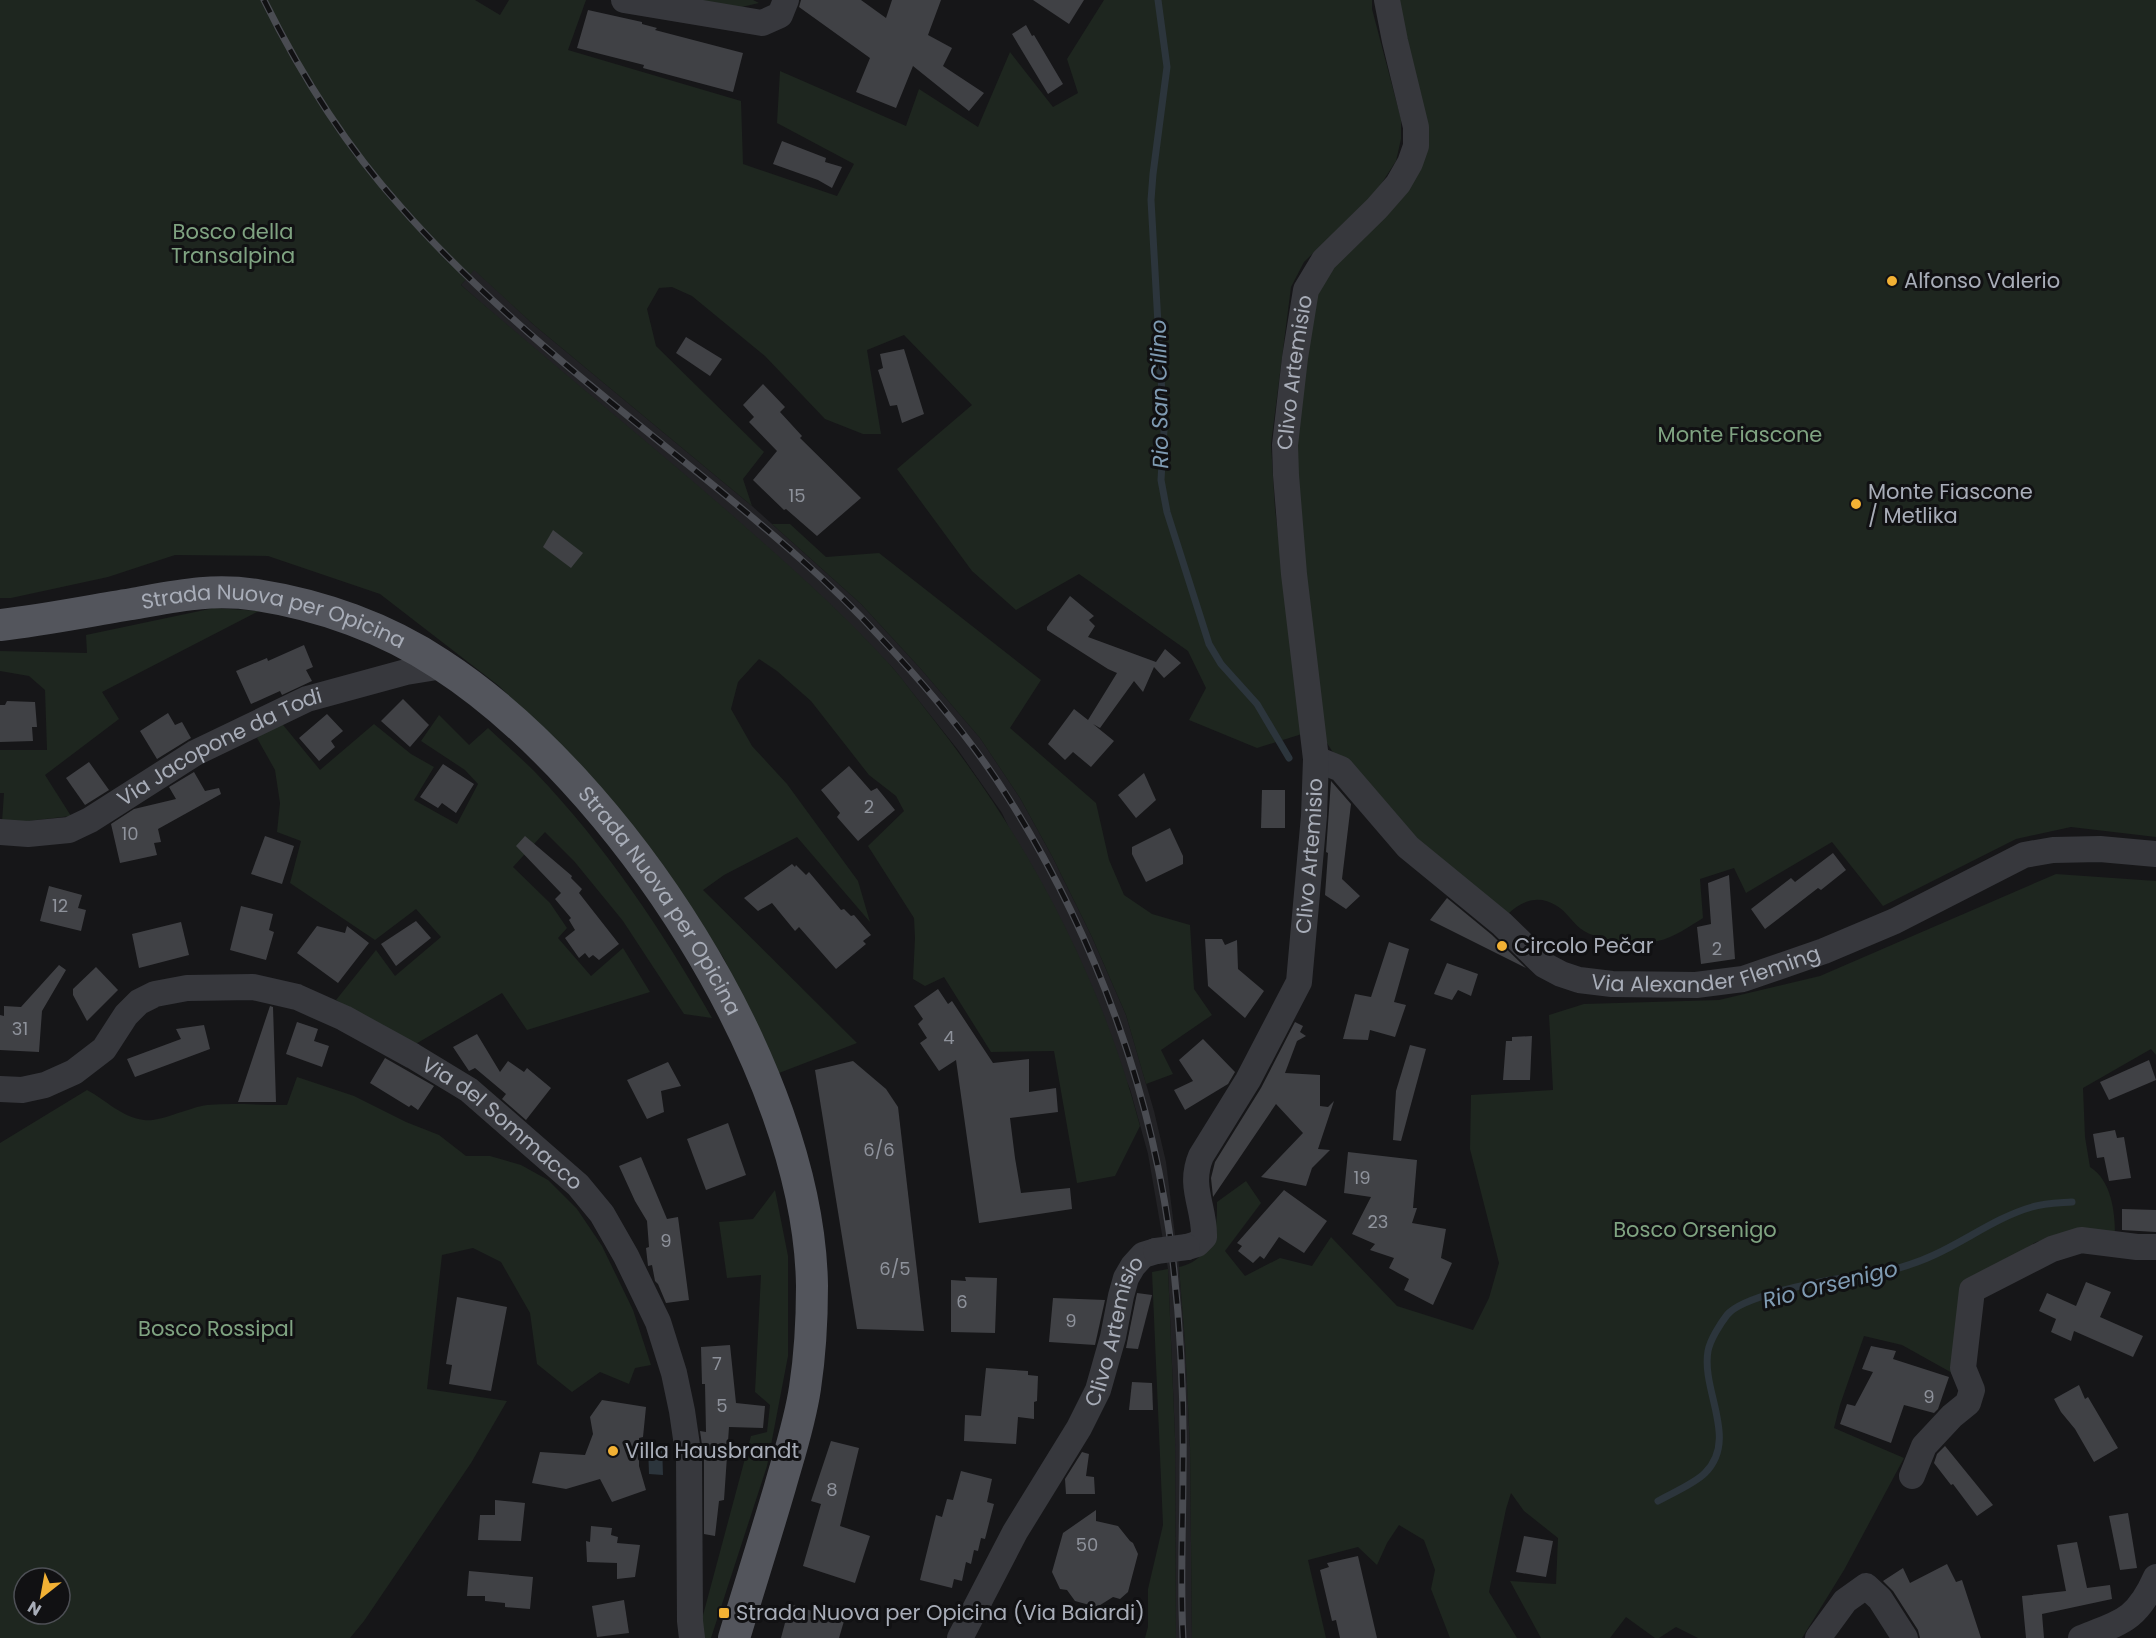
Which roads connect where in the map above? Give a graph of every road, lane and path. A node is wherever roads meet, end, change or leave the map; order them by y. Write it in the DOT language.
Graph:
graph roads {
  1 [pos="624,0"];
  2 [pos="786,0"];
  3 [pos="1387,0"];
  4 [pos="0,625"];
  5 [pos="443,666"];
  6 [pos="1316,759"];
  7 [pos="0,832"];
  8 [pos="2156,854"];
  9 [pos="0,1089"];
  10 [pos="2156,1246"];
  11 [pos="1912,1476"];
  12 [pos="2156,1577"];
  13 [pos="692,1638"];
  14 [pos="734,1638"];
  15 [pos="960,1638"];
  16 [pos="1818,1638"];
  17 [pos="1905,1638"];
  18 [pos="2081,1638"];
  1 -- 2 [label="street"];
  3 -- 6 [label="street, Clivo Artemisio"];
  4 -- 5 [label="main road, Strada Nuova per Opicina"];
  5 -- 7 [label="street, Via Jacopone da Todi"];
  5 -- 14 [label="main road, Strada Nuova per Opicina"];
  6 -- 8 [label="street, Via Alexander Fleming"];
  6 -- 15 [label="street, Clivo Artemisio, bridge"];
  9 -- 13 [label="street, Via del Sommacco"];
  10 -- 11 [label="street"];
  12 -- 18 [label="street"];
  16 -- 17 [label="street"];
}
